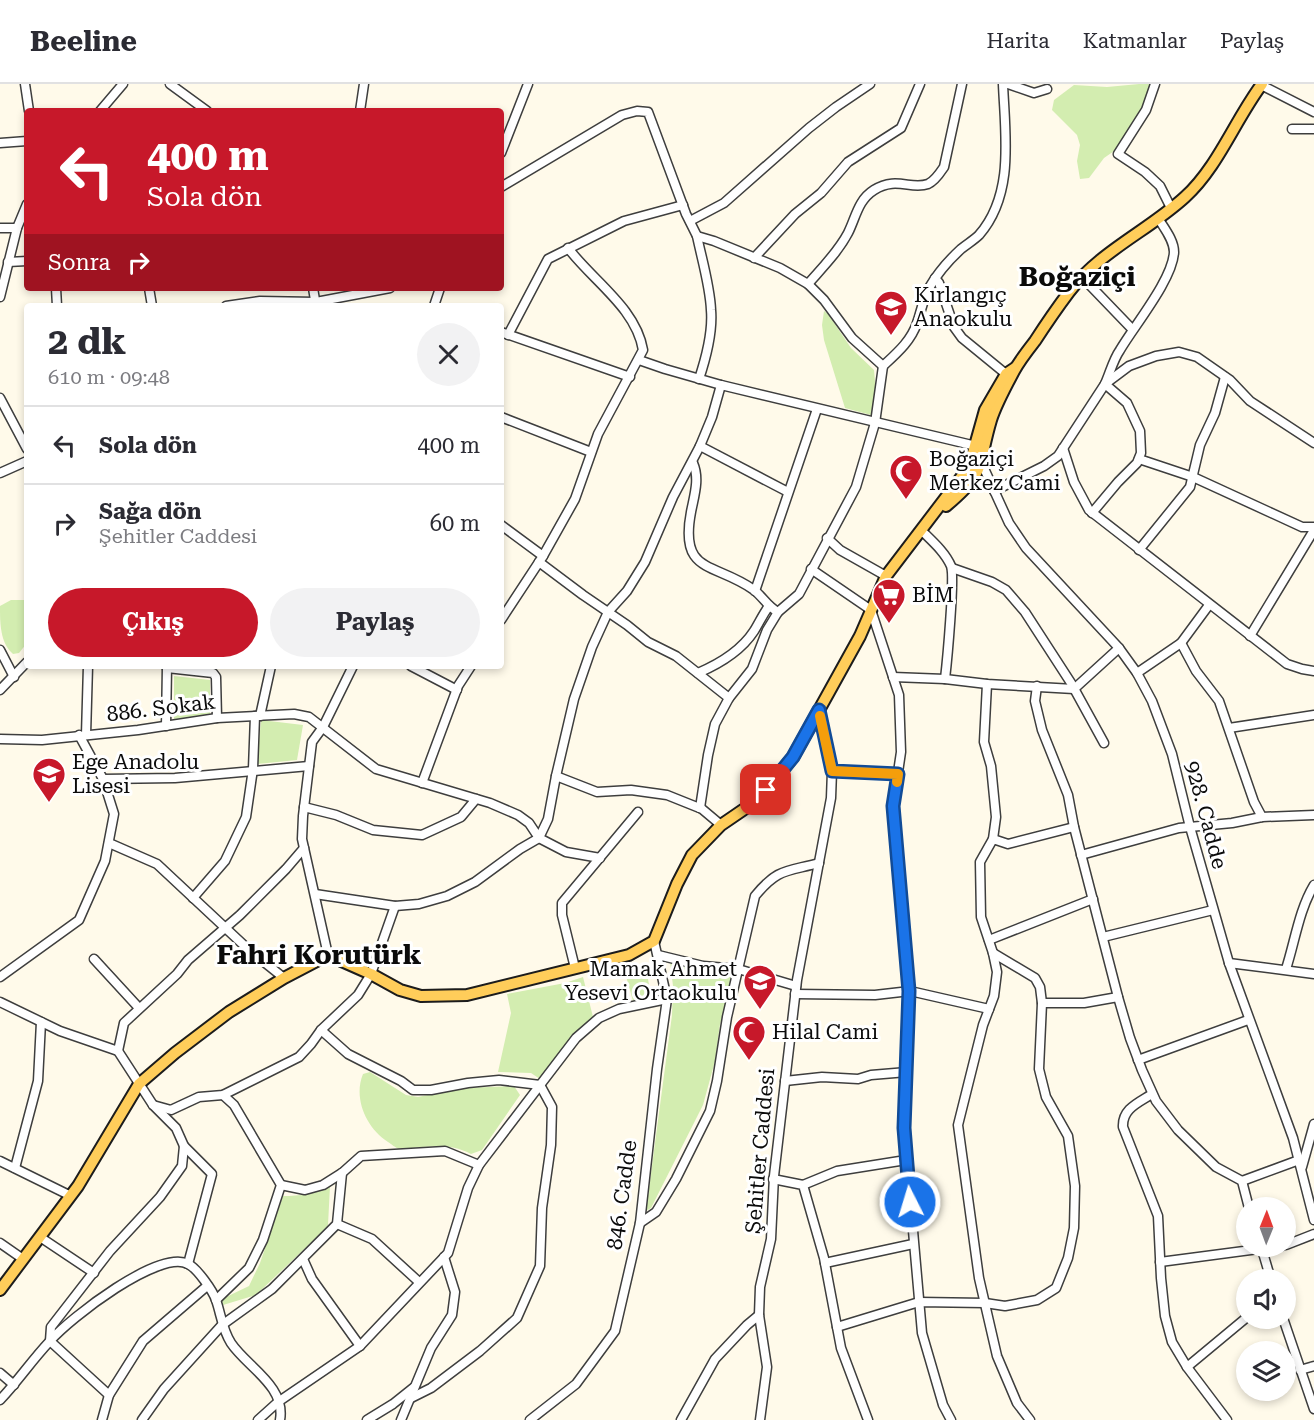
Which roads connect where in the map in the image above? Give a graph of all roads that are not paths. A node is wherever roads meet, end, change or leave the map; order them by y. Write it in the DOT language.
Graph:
graph roads {
  1 [pos="25,84"];
  2 [pos="123,84"];
  3 [pos="170,84"];
  4 [pos="364,84"];
  5 [pos="528,84"];
  6 [pos="870,84"];
  7 [pos="920,84"];
  8 [pos="962,84"];
  9 [pos="1003,84"];
  10 [pos="1008,84"];
  11 [pos="1155,84"];
  12 [pos="1260,84"];
  13 [pos="1047,89"];
  14 [pos="29,108"];
  15 [pos="103,108"];
  16 [pos="203,108"];
  17 [pos="360,108"];
  18 [pos="1314,112"];
  19 [pos="1292,129"];
  20 [pos="1314,129"];
  21 [pos="24,141"];
  22 [pos="0,144"];
  23 [pos="504,145"];
  24 [pos="504,185"];
  25 [pos="683,205"];
  26 [pos="1171,208"];
  27 [pos="24,211"];
  28 [pos="1158,218"];
  29 [pos="690,221"];
  30 [pos="0,228"];
  31 [pos="16,228"];
  32 [pos="698,236"];
  33 [pos="568,248"];
  34 [pos="754,258"];
  35 [pos="8,261"];
  36 [pos="24,261"];
  37 [pos="1081,276"];
  38 [pos="935,278"];
  39 [pos="808,284"];
  40 [pos="376,291"];
  41 [pos="0,297"];
  42 [pos="246,303"];
  43 [pos="297,303"];
  44 [pos="321,303"];
  45 [pos="1132,329"];
  46 [pos="504,334"];
  47 [pos="639,360"];
  48 [pos="883,366"];
  49 [pos="1011,371"];
  50 [pos="630,377"];
  51 [pos="1225,377"];
  52 [pos="699,379"];
  53 [pos="1105,384"];
  54 [pos="722,385"];
  55 [pos="0,398"];
  56 [pos="817,409"];
  57 [pos="504,418"];
  58 [pos="874,423"];
  59 [pos="24,443"];
  60 [pos="1314,443"];
  61 [pos="700,446"];
  62 [pos="1063,448"];
  63 [pos="975,449"];
  64 [pos="591,452"];
  65 [pos="1139,459"];
  66 [pos="24,462"];
  67 [pos="693,463"];
  68 [pos="981,464"];
  69 [pos="0,473"];
  70 [pos="1193,477"];
  71 [pos="994,491"];
  72 [pos="788,492"];
  73 [pos="1092,513"];
  74 [pos="929,520"];
  75 [pos="504,528"];
  76 [pos="1314,529"];
  77 [pos="921,530"];
  78 [pos="827,538"];
  79 [pos="1139,550"];
  80 [pos="541,559"];
  81 [pos="952,568"];
  82 [pos="811,569"];
  83 [pos="886,576"];
  84 [pos="755,591"];
  85 [pos="1209,605"];
  86 [pos="769,606"];
  87 [pos="871,610"];
  88 [pos="608,612"];
  89 [pos="778,612"];
  90 [pos="504,615"];
  91 [pos="1250,636"];
  92 [pos="1182,643"];
  93 [pos="1119,648"];
  94 [pos="0,650"];
  95 [pos="24,665"];
  96 [pos="88,669"];
  97 [pos="167,669"];
  98 [pos="182,669"];
  99 [pos="270,669"];
  100 [pos="351,669"];
  101 [pos="417,669"];
  102 [pos="469,669"];
  103 [pos="1314,671"];
  104 [pos="698,673"];
  105 [pos="1137,673"];
  106 [pos="14,677"];
  107 [pos="893,677"];
  108 [pos="945,679"];
  109 [pos="1314,680"];
  110 [pos="987,684"];
  111 [pos="1037,686"];
  112 [pos="1074,689"];
  113 [pos="0,690"];
  114 [pos="457,690"];
  115 [pos="729,698"];
  116 [pos="819,710"];
  117 [pos="1314,715"];
  118 [pos="258,716"];
  119 [pos="217,718"];
  120 [pos="166,726"];
  121 [pos="322,727"];
  122 [pos="1229,728"];
  123 [pos="83,735"];
  124 [pos="0,739"];
  125 [pos="1104,742"];
  126 [pos="309,766"];
  127 [pos="253,770"];
  128 [pos="832,771"];
  129 [pos="898,774"];
  130 [pos="556,776"];
  131 [pos="103,779"];
  132 [pos="422,783"];
  133 [pos="476,799"];
  134 [pos="304,807"];
  135 [pos="700,808"];
  136 [pos="638,812"];
  137 [pos="1314,815"];
  138 [pos="1262,817"];
  139 [pos="721,825"];
  140 [pos="1074,827"];
  141 [pos="1190,827"];
  142 [pos="539,838"];
  143 [pos="993,839"];
  144 [pos="109,843"];
  145 [pos="304,848"];
  146 [pos="1081,855"];
  147 [pos="600,858"];
  148 [pos="819,863"];
  149 [pos="1314,885"];
  150 [pos="315,894"];
  151 [pos="193,898"];
  152 [pos="1093,899"];
  153 [pos="395,906"];
  154 [pos="1213,910"];
  155 [pos="225,928"];
  156 [pos="1103,937"];
  157 [pos="989,940"];
  158 [pos="654,941"];
  159 [pos="993,953"];
  160 [pos="328,955"];
  161 [pos="657,956"];
  162 [pos="94,959"];
  163 [pos="1229,963"];
  164 [pos="575,968"];
  165 [pos="738,969"];
  166 [pos="1286,969"];
  167 [pos="371,974"];
  168 [pos="1314,974"];
  169 [pos="0,977"];
  170 [pos="284,978"];
  171 [pos="795,990"];
  172 [pos="909,991"];
  173 [pos="1118,997"];
  174 [pos="667,999"];
  175 [pos="0,1002"];
  176 [pos="1042,1003"];
  177 [pos="139,1008"];
  178 [pos="989,1009"];
  179 [pos="1248,1020"];
  180 [pos="41,1022"];
  181 [pos="321,1030"];
  182 [pos="118,1051"];
  183 [pos="1138,1060"];
  184 [pos="907,1072"];
  185 [pos="785,1081"];
  186 [pos="139,1084"];
  187 [pos="540,1085"];
  188 [pos="1152,1094"];
  189 [pos="223,1095"];
  190 [pos="153,1105"];
  191 [pos="1314,1124"];
  192 [pos="1312,1139"];
  193 [pos="184,1146"];
  194 [pos="906,1160"];
  195 [pos="0,1161"];
  196 [pos="479,1165"];
  197 [pos="1300,1165"];
  198 [pos="15,1168"];
  199 [pos="342,1173"];
  200 [pos="773,1179"];
  201 [pos="1242,1180"];
  202 [pos="281,1185"];
  203 [pos="803,1185"];
  204 [pos="71,1196"];
  205 [pos="1247,1197"];
  206 [pos="1314,1220"];
  207 [pos="640,1223"];
  208 [pos="337,1224"];
  209 [pos="1314,1234"];
  210 [pos="40,1237"];
  211 [pos="1296,1241"];
  212 [pos="0,1243"];
  213 [pos="913,1244"];
  214 [pos="1236,1251"];
  215 [pos="444,1257"];
  216 [pos="23,1259"];
  217 [pos="303,1259"];
  218 [pos="1160,1262"];
  219 [pos="825,1263"];
  220 [pos="188,1264"];
  221 [pos="94,1273"];
  222 [pos="419,1282"];
  223 [pos="207,1286"];
  224 [pos="0,1290"];
  225 [pos="216,1300"];
  226 [pos="919,1302"];
  227 [pos="985,1303"];
  228 [pos="759,1315"];
  229 [pos="222,1325"];
  230 [pos="1236,1326"];
  231 [pos="837,1327"];
  232 [pos="1287,1329"];
  233 [pos="50,1341"];
  234 [pos="360,1346"];
  235 [pos="1314,1366"];
  236 [pos="1187,1367"];
  237 [pos="1300,1370"];
  238 [pos="0,1372"];
  239 [pos="14,1385"];
  240 [pos="413,1388"];
  241 [pos="109,1395"];
  242 [pos="411,1398"];
  243 [pos="0,1400"];
  244 [pos="278,1402"];
  245 [pos="1314,1409"];
  246 [pos="102,1420"];
  247 [pos="142,1420"];
  248 [pos="258,1420"];
  249 [pos="280,1420"];
  250 [pos="367,1420"];
  251 [pos="401,1420"];
  252 [pos="530,1420"];
  253 [pos="681,1420"];
  254 [pos="760,1420"];
  255 [pos="868,1420"];
  256 [pos="951,1420"];
  257 [pos="1030,1420"];
  258 [pos="1227,1420"];
  1 -- 14 [label="street"];
  2 -- 15 [label="street"];
  3 -- 16 [label="street"];
  4 -- 17 [label="street"];
  5 -- 23 [label="street"];
  6 -- 29 [label="street"];
  7 -- 34 [label="street"];
  8 -- 39 [label="street"];
  9 -- 38 [label="street"];
  10 -- 13 [label="street"];
  11 -- 26 [label="street"];
  12 -- 18 [label="street"];
  12 -- 26 [label="main road"];
  19 -- 20 [label="street"];
  21 -- 22 [label="street"];
  24 -- 25 [label="street"];
  25 -- 29 [label="street"];
  25 -- 33 [label="street"];
  26 -- 28 [label="main road"];
  27 -- 31 [label="street"];
  28 -- 37 [label="main road"];
  28 -- 45 [label="street"];
  29 -- 32 [label="street"];
  30 -- 31 [label="street"];
  31 -- 35 [label="street"];
  32 -- 34 [label="street"];
  32 -- 52 [label="street"];
  33 -- 46 [label="street"];
  33 -- 47 [label="street"];
  34 -- 39 [label="street"];
  35 -- 36 [label="street"];
  35 -- 41 [label="street"];
  37 -- 45 [label="street"];
  37 -- 49 [label="main road"];
  38 -- 48 [label="street"];
  38 -- 49 [label="street"];
  39 -- 48 [label="street"];
  40 -- 44 [label="street"];
  42 -- 43 [label="street"];
  45 -- 53 [label="street"];
  46 -- 50 [label="street"];
  47 -- 50 [label="street"];
  47 -- 52 [label="street"];
  48 -- 58 [label="street"];
  49 -- 63 [label="main road"];
  49 -- 68 [label="main road"];
  50 -- 64 [label="street"];
  51 -- 53 [label="street"];
  51 -- 60 [label="street"];
  51 -- 70 [label="street"];
  52 -- 54 [label="street"];
  53 -- 62 [label="street"];
  53 -- 65 [label="street"];
  54 -- 56 [label="street"];
  54 -- 61 [label="street"];
  55 -- 59 [label="street"];
  56 -- 58 [label="street"];
  56 -- 72 [label="street"];
  57 -- 64 [label="street"];
  58 -- 63 [label="street"];
  58 -- 78 [label="street"];
  61 -- 67 [label="street"];
  61 -- 72 [label="street"];
  62 -- 71 [label="street"];
  62 -- 73 [label="street"];
  63 -- 68 [label="main road"];
  63 -- 74 [label="main road"];
  64 -- 80 [label="street"];
  65 -- 70 [label="street"];
  65 -- 73 [label="street"];
  66 -- 69 [label="street"];
  67 -- 84 [label="street"];
  67 -- 88 [label="street"];
  68 -- 71 [label="street, 928. Cadde"];
  68 -- 74 [label="main road"];
  70 -- 76 [label="street"];
  70 -- 79 [label="street"];
  71 -- 93 [label="street, 928. Cadde"];
  72 -- 84 [label="street"];
  73 -- 79 [label="street"];
  74 -- 77 [label="main road"];
  75 -- 80 [label="street"];
  76 -- 91 [label="street"];
  77 -- 81 [label="street"];
  77 -- 83 [label="main road"];
  78 -- 82 [label="street"];
  78 -- 83 [label="street"];
  79 -- 85 [label="street"];
  80 -- 88 [label="street"];
  80 -- 90 [label="street"];
  81 -- 108 [label="street"];
  81 -- 112 [label="street"];
  82 -- 87 [label="street"];
  82 -- 89 [label="street"];
  83 -- 87 [label="main road"];
  84 -- 86 [label="street"];
  85 -- 91 [label="street"];
  85 -- 92 [label="street"];
  86 -- 89 [label="street"];
  86 -- 104 [label="street"];
  87 -- 107 [label="street"];
  87 -- 116 [label="main road"];
  88 -- 104 [label="street"];
  88 -- 130 [label="street"];
  89 -- 115 [label="street"];
  91 -- 103 [label="street"];
  92 -- 105 [label="street"];
  92 -- 122 [label="street"];
  93 -- 105 [label="street, 928. Cadde"];
  93 -- 112 [label="street"];
  94 -- 106 [label="street"];
  95 -- 106 [label="street"];
  96 -- 123 [label="street"];
  97 -- 120 [label="street"];
  98 -- 119 [label="street"];
  99 -- 118 [label="street"];
  100 -- 121 [label="street"];
  101 -- 114 [label="street"];
  102 -- 114 [label="street"];
  103 -- 109 [label="street"];
  104 -- 115 [label="street"];
  105 -- 141 [label="street, 928. Cadde"];
  106 -- 113 [label="street"];
  107 -- 108 [label="street"];
  107 -- 129 [label="street"];
  108 -- 110 [label="street"];
  110 -- 111 [label="street"];
  110 -- 143 [label="street"];
  111 -- 112 [label="street"];
  111 -- 140 [label="street"];
  112 -- 125 [label="street"];
  114 -- 132 [label="street"];
  115 -- 135 [label="street"];
  116 -- 128 [label="street, Şehitler Caddesi"];
  116 -- 139 [label="main road"];
  117 -- 122 [label="street"];
  118 -- 119 [label="street, 886. Sokak"];
  118 -- 121 [label="street, 886. Sokak"];
  118 -- 127 [label="street"];
  119 -- 120 [label="street, 886. Sokak"];
  120 -- 123 [label="street, 886. Sokak"];
  121 -- 126 [label="street"];
  121 -- 132 [label="street, 886. Sokak"];
  122 -- 138 [label="street"];
  123 -- 124 [label="street, 886. Sokak"];
  123 -- 131 [label="street"];
  126 -- 127 [label="street"];
  126 -- 134 [label="street"];
  127 -- 131 [label="street"];
  127 -- 151 [label="street"];
  128 -- 129 [label="street"];
  128 -- 148 [label="street, Şehitler Caddesi"];
  129 -- 172 [label="street"];
  130 -- 135 [label="street"];
  130 -- 142 [label="street"];
  131 -- 144 [label="street"];
  132 -- 133 [label="street, 886. Sokak"];
  133 -- 134 [label="street"];
  133 -- 142 [label="street, 886. Sokak"];
  134 -- 145 [label="street"];
  135 -- 139 [label="street"];
  136 -- 147 [label="street"];
  137 -- 138 [label="street"];
  138 -- 141 [label="street"];
  139 -- 158 [label="main road"];
  140 -- 143 [label="street"];
  140 -- 146 [label="street"];
  141 -- 146 [label="street"];
  141 -- 154 [label="street, 928. Cadde"];
  142 -- 147 [label="street"];
  142 -- 153 [label="street"];
  143 -- 157 [label="street"];
  144 -- 151 [label="street"];
  144 -- 169 [label="street"];
  145 -- 150 [label="street"];
  145 -- 155 [label="street"];
  146 -- 152 [label="street"];
  147 -- 164 [label="street"];
  148 -- 165 [label="street"];
  148 -- 171 [label="street, Şehitler Caddesi"];
  149 -- 166 [label="street"];
  150 -- 153 [label="street"];
  150 -- 160 [label="street"];
  151 -- 155 [label="street"];
  152 -- 156 [label="street"];
  152 -- 157 [label="street"];
  153 -- 167 [label="street"];
  154 -- 156 [label="street"];
  154 -- 163 [label="street, 928. Cadde"];
  155 -- 170 [label="street"];
  155 -- 177 [label="street"];
  156 -- 173 [label="street"];
  157 -- 159 [label="street"];
  158 -- 161 [label="street, 846. Cadde"];
  158 -- 164 [label="main road"];
  159 -- 176 [label="street"];
  159 -- 178 [label="street"];
  160 -- 167 [label="main road"];
  160 -- 170 [label="main road"];
  161 -- 165 [label="street"];
  161 -- 174 [label="street, 846. Cadde"];
  162 -- 177 [label="street"];
  163 -- 166 [label="street"];
  163 -- 179 [label="street, 928. Cadde"];
  164 -- 167 [label="main road"];
  165 -- 171 [label="street"];
  165 -- 207 [label="street"];
  166 -- 168 [label="street"];
  167 -- 181 [label="street"];
  170 -- 186 [label="main road"];
  171 -- 172 [label="street"];
  171 -- 185 [label="street, Şehitler Caddesi"];
  172 -- 178 [label="street"];
  172 -- 184 [label="street"];
  173 -- 176 [label="street"];
  173 -- 183 [label="street"];
  174 -- 187 [label="street"];
  174 -- 207 [label="street, 846. Cadde"];
  175 -- 180 [label="street"];
  176 -- 227 [label="street"];
  177 -- 182 [label="street"];
  178 -- 227 [label="street"];
  179 -- 183 [label="street"];
  179 -- 197 [label="street, 928. Cadde"];
  180 -- 182 [label="street"];
  180 -- 198 [label="street"];
  181 -- 187 [label="street"];
  181 -- 189 [label="street"];
  182 -- 186 [label="street"];
  183 -- 188 [label="street"];
  184 -- 185 [label="street"];
  184 -- 194 [label="street"];
  185 -- 200 [label="street, Şehitler Caddesi"];
  186 -- 190 [label="street"];
  186 -- 204 [label="main road"];
  187 -- 196 [label="street"];
  187 -- 242 [label="street"];
  188 -- 201 [label="street"];
  188 -- 218 [label="street"];
  189 -- 190 [label="street"];
  189 -- 202 [label="street"];
  190 -- 193 [label="street"];
  191 -- 192 [label="street"];
  192 -- 197 [label="street"];
  193 -- 220 [label="street"];
  193 -- 221 [label="street"];
  194 -- 203 [label="street"];
  194 -- 213 [label="street"];
  195 -- 198 [label="street"];
  196 -- 199 [label="street"];
  196 -- 215 [label="street"];
  197 -- 201 [label="street"];
  197 -- 206 [label="street, 928. Cadde"];
  198 -- 204 [label="street"];
  199 -- 202 [label="street"];
  199 -- 208 [label="street"];
  200 -- 203 [label="street"];
  200 -- 228 [label="street, Şehitler Caddesi"];
  201 -- 205 [label="street"];
  202 -- 225 [label="street"];
  203 -- 219 [label="street"];
  204 -- 210 [label="main road"];
  207 -- 252 [label="street, 846. Cadde"];
  208 -- 217 [label="street"];
  208 -- 222 [label="street"];
  209 -- 211 [label="street"];
  210 -- 216 [label="main road"];
  210 -- 221 [label="street"];
  212 -- 216 [label="street"];
  213 -- 219 [label="street"];
  213 -- 226 [label="street"];
  214 -- 218 [label="street"];
  215 -- 222 [label="street"];
  215 -- 240 [label="street"];
  216 -- 224 [label="main road"];
  217 -- 229 [label="street"];
  217 -- 234 [label="street"];
  218 -- 236 [label="street"];
  219 -- 231 [label="street"];
  220 -- 223 [label="street"];
  220 -- 233 [label="street"];
  221 -- 233 [label="street"];
  222 -- 234 [label="street"];
  223 -- 225 [label="street"];
  223 -- 241 [label="street"];
  225 -- 229 [label="street"];
  226 -- 227 [label="street"];
  226 -- 231 [label="street"];
  226 -- 256 [label="street"];
  227 -- 257 [label="street"];
  228 -- 253 [label="street"];
  228 -- 254 [label="street, Şehitler Caddesi"];
  229 -- 244 [label="street"];
  229 -- 247 [label="street"];
  230 -- 236 [label="street"];
  231 -- 255 [label="street"];
  232 -- 237 [label="street"];
  233 -- 239 [label="street"];
  233 -- 241 [label="street"];
  234 -- 244 [label="street"];
  235 -- 237 [label="street"];
  236 -- 258 [label="street"];
  237 -- 245 [label="street"];
  238 -- 239 [label="street"];
  239 -- 243 [label="street"];
  240 -- 242 [label="street"];
  240 -- 250 [label="street"];
  241 -- 246 [label="street"];
  242 -- 251 [label="street"];
  244 -- 248 [label="street"];
  244 -- 249 [label="street"];
}
